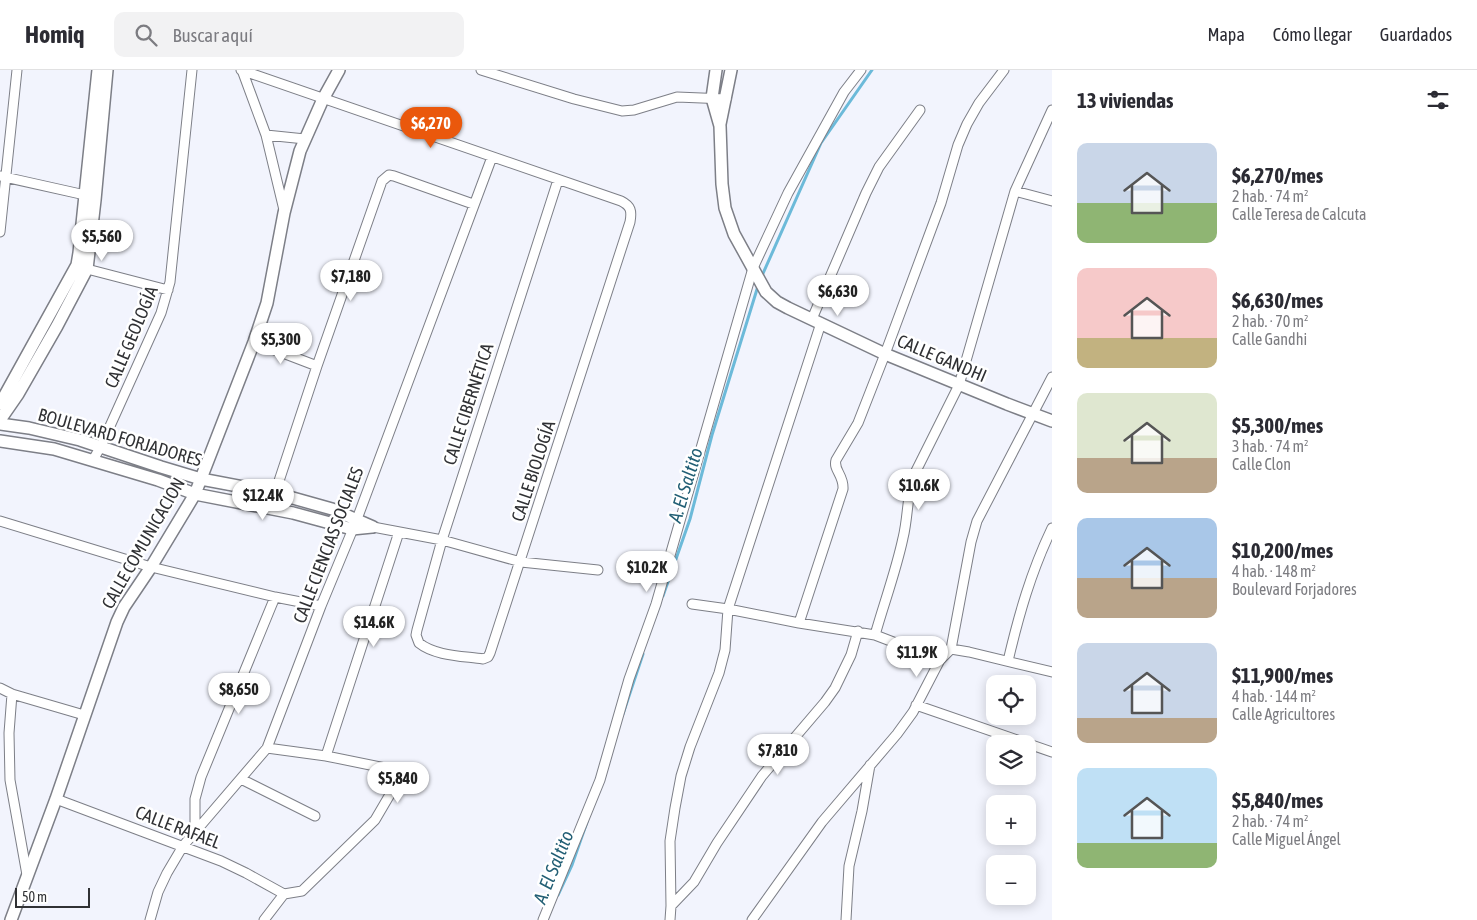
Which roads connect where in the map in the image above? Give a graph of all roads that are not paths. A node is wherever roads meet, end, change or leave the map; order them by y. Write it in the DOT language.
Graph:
graph roads {
  1 [pos="16,70"];
  2 [pos="98,70"];
  3 [pos="106,70"];
  4 [pos="192,70"];
  5 [pos="241,70"];
  6 [pos="339,70"];
  7 [pos="481,70"];
  8 [pos="716,70"];
  9 [pos="731,70"];
  10 [pos="861,70"];
  11 [pos="1004,70"];
  12 [pos="712,98"];
  13 [pos="726,99"];
  14 [pos="323,100"];
  15 [pos="920,110"];
  16 [pos="1052,110"];
  17 [pos="720,126"];
  18 [pos="266,135"];
  19 [pos="305,139"];
  20 [pos="492,157"];
  21 [pos="3,177"];
  22 [pos="558,180"];
  23 [pos="1015,191"];
  24 [pos="85,195"];
  25 [pos="1052,201"];
  26 [pos="473,204"];
  27 [pos="284,213"];
  28 [pos="0,232"];
  29 [pos="753,268"];
  30 [pos="87,269"];
  31 [pos="168,290"];
  32 [pos="817,321"];
  33 [pos="254,342"];
  34 [pos="885,354"];
  35 [pos="317,366"];
  36 [pos="1052,377"];
  37 [pos="960,385"];
  38 [pos="0,404"];
  39 [pos="1033,414"];
  40 [pos="0,420"];
  41 [pos="1052,421"];
  42 [pos="0,424"];
  43 [pos="0,441"];
  44 [pos="101,446"];
  45 [pos="93,460"];
  46 [pos="201,478"];
  47 [pos="275,492"];
  48 [pos="195,494"];
  49 [pos="0,523"];
  50 [pos="354,524"];
  51 [pos="373,527"];
  52 [pos="1052,528"];
  53 [pos="399,532"];
  54 [pos="442,540"];
  55 [pos="521,562"];
  56 [pos="151,567"];
  57 [pos="598,570"];
  58 [pos="275,597"];
  59 [pos="692,604"];
  60 [pos="321,606"];
  61 [pos="728,609"];
  62 [pos="799,623"];
  63 [pos="858,632"];
  64 [pos="875,636"];
  65 [pos="417,640"];
  66 [pos="951,649"];
  67 [pos="940,660"];
  68 [pos="1008,661"];
  69 [pos="1052,672"];
  70 [pos="0,688"];
  71 [pos="12,694"];
  72 [pos="916,705"];
  73 [pos="84,715"];
  74 [pos="268,748"];
  75 [pos="1052,752"];
  76 [pos="326,756"];
  77 [pos="870,764"];
  78 [pos="241,779"];
  79 [pos="56,799"];
  80 [pos="315,816"];
  81 [pos="195,832"];
  82 [pos="183,846"];
  83 [pos="27,875"];
  84 [pos="284,894"];
  85 [pos="671,906"];
  86 [pos="11,920"];
  87 [pos="150,920"];
  88 [pos="264,920"];
  89 [pos="543,920"];
  90 [pos="670,920"];
  91 [pos="752,920"];
  92 [pos="846,920"];
  1 -- 21 [label="street"];
  2 -- 24 [label="street"];
  3 -- 30 [label="street"];
  4 -- 31 [label="street, CALLE GEOLOGÍA"];
  5 -- 14 [label="street"];
  5 -- 18 [label="street"];
  6 -- 14 [label="street, CALLE COMUNICACION"];
  7 -- 12 [label="street"];
  8 -- 12 [label="street, CALLE GANDHI"];
  9 -- 13 [label="street, CALLE GANDHI"];
  10 -- 29 [label="street"];
  11 -- 34 [label="street"];
  12 -- 13 [label="street"];
  12 -- 17 [label="street, CALLE GANDHI"];
  13 -- 17 [label="street, CALLE GANDHI"];
  14 -- 19 [label="street, CALLE COMUNICACION"];
  14 -- 20 [label="street"];
  15 -- 32 [label="street"];
  16 -- 23 [label="street"];
  17 -- 29 [label="street, CALLE GANDHI"];
  18 -- 19 [label="street"];
  18 -- 27 [label="street"];
  19 -- 27 [label="street, CALLE COMUNICACION"];
  20 -- 22 [label="street"];
  20 -- 26 [label="street, CALLE CIENCIAS SOCIALES"];
  21 -- 24 [label="street"];
  21 -- 28 [label="street"];
  22 -- 54 [label="street, CALLE CIBERNÉTICA"];
  22 -- 55 [label="street, CALLE BIOLOGÍA"];
  23 -- 25 [label="street"];
  23 -- 37 [label="street"];
  24 -- 38 [label="street"];
  26 -- 35 [label="street"];
  26 -- 50 [label="street, CALLE CIENCIAS SOCIALES"];
  27 -- 33 [label="street, CALLE COMUNICACION"];
  29 -- 32 [label="street, CALLE GANDHI"];
  29 -- 89 [label="street"];
  30 -- 31 [label="street"];
  30 -- 40 [label="street"];
  31 -- 44 [label="street, CALLE GEOLOGÍA"];
  32 -- 34 [label="street, CALLE GANDHI"];
  32 -- 61 [label="street"];
  33 -- 35 [label="street"];
  33 -- 46 [label="street, CALLE COMUNICACION"];
  34 -- 37 [label="street, CALLE GANDHI"];
  34 -- 62 [label="street"];
  35 -- 47 [label="street"];
  36 -- 39 [label="street"];
  37 -- 39 [label="street, CALLE GANDHI"];
  37 -- 64 [label="street"];
  39 -- 41 [label="street, CALLE GANDHI"];
  39 -- 66 [label="street"];
  42 -- 44 [label="street, BOULEVARD FORJADORES"];
  43 -- 45 [label="street, BOULEVARD FORJADORES"];
  44 -- 45 [label="street, CALLE GEOLOGÍA"];
  44 -- 46 [label="street, BOULEVARD FORJADORES"];
  45 -- 48 [label="street, BOULEVARD FORJADORES"];
  46 -- 47 [label="street, BOULEVARD FORJADORES"];
  46 -- 48 [label="street, CALLE COMUNICACION"];
  47 -- 50 [label="street, BOULEVARD FORJADORES"];
  48 -- 50 [label="street, BOULEVARD FORJADORES"];
  48 -- 56 [label="street, CALLE COMUNICACION"];
  49 -- 56 [label="street"];
  50 -- 51 [label="street, BOULEVARD FORJADORES"];
  50 -- 60 [label="street, CALLE CIENCIAS SOCIALES"];
  51 -- 53 [label="street, BOULEVARD FORJADORES"];
  52 -- 68 [label="street"];
  53 -- 54 [label="street, BOULEVARD FORJADORES"];
  53 -- 76 [label="street"];
  54 -- 55 [label="street, BOULEVARD FORJADORES"];
  54 -- 65 [label="street, CALLE CIBERNÉTICA"];
  55 -- 57 [label="street, BOULEVARD FORJADORES"];
  55 -- 65 [label="street, CALLE BIOLOGÍA"];
  56 -- 58 [label="street"];
  56 -- 73 [label="street, CALLE COMUNICACION"];
  58 -- 60 [label="street"];
  58 -- 81 [label="street"];
  59 -- 61 [label="street"];
  60 -- 74 [label="street, CALLE CIENCIAS SOCIALES"];
  61 -- 62 [label="street"];
  61 -- 85 [label="street"];
  62 -- 63 [label="street"];
  63 -- 64 [label="street"];
  63 -- 85 [label="street"];
  64 -- 67 [label="street"];
  66 -- 67 [label="street"];
  66 -- 68 [label="street"];
  67 -- 72 [label="street"];
  68 -- 69 [label="street"];
  70 -- 71 [label="street"];
  71 -- 73 [label="street"];
  71 -- 83 [label="street"];
  72 -- 75 [label="street"];
  72 -- 77 [label="street"];
  73 -- 79 [label="street, CALLE COMUNICACION"];
  74 -- 76 [label="street"];
  74 -- 78 [label="street, CALLE CIENCIAS SOCIALES"];
  76 -- 84 [label="street"];
  77 -- 91 [label="street"];
  77 -- 92 [label="street"];
  78 -- 80 [label="street"];
  78 -- 81 [label="street, CALLE CIENCIAS SOCIALES"];
  79 -- 82 [label="street, CALLE RAFAEL"];
  79 -- 83 [label="street, CALLE COMUNICACION"];
  81 -- 82 [label="street, CALLE CIENCIAS SOCIALES"];
  82 -- 84 [label="street, CALLE RAFAEL"];
  82 -- 87 [label="street, CALLE CIENCIAS SOCIALES"];
  83 -- 86 [label="street, CALLE COMUNICACION"];
  84 -- 88 [label="street"];
  85 -- 90 [label="street"];
}
